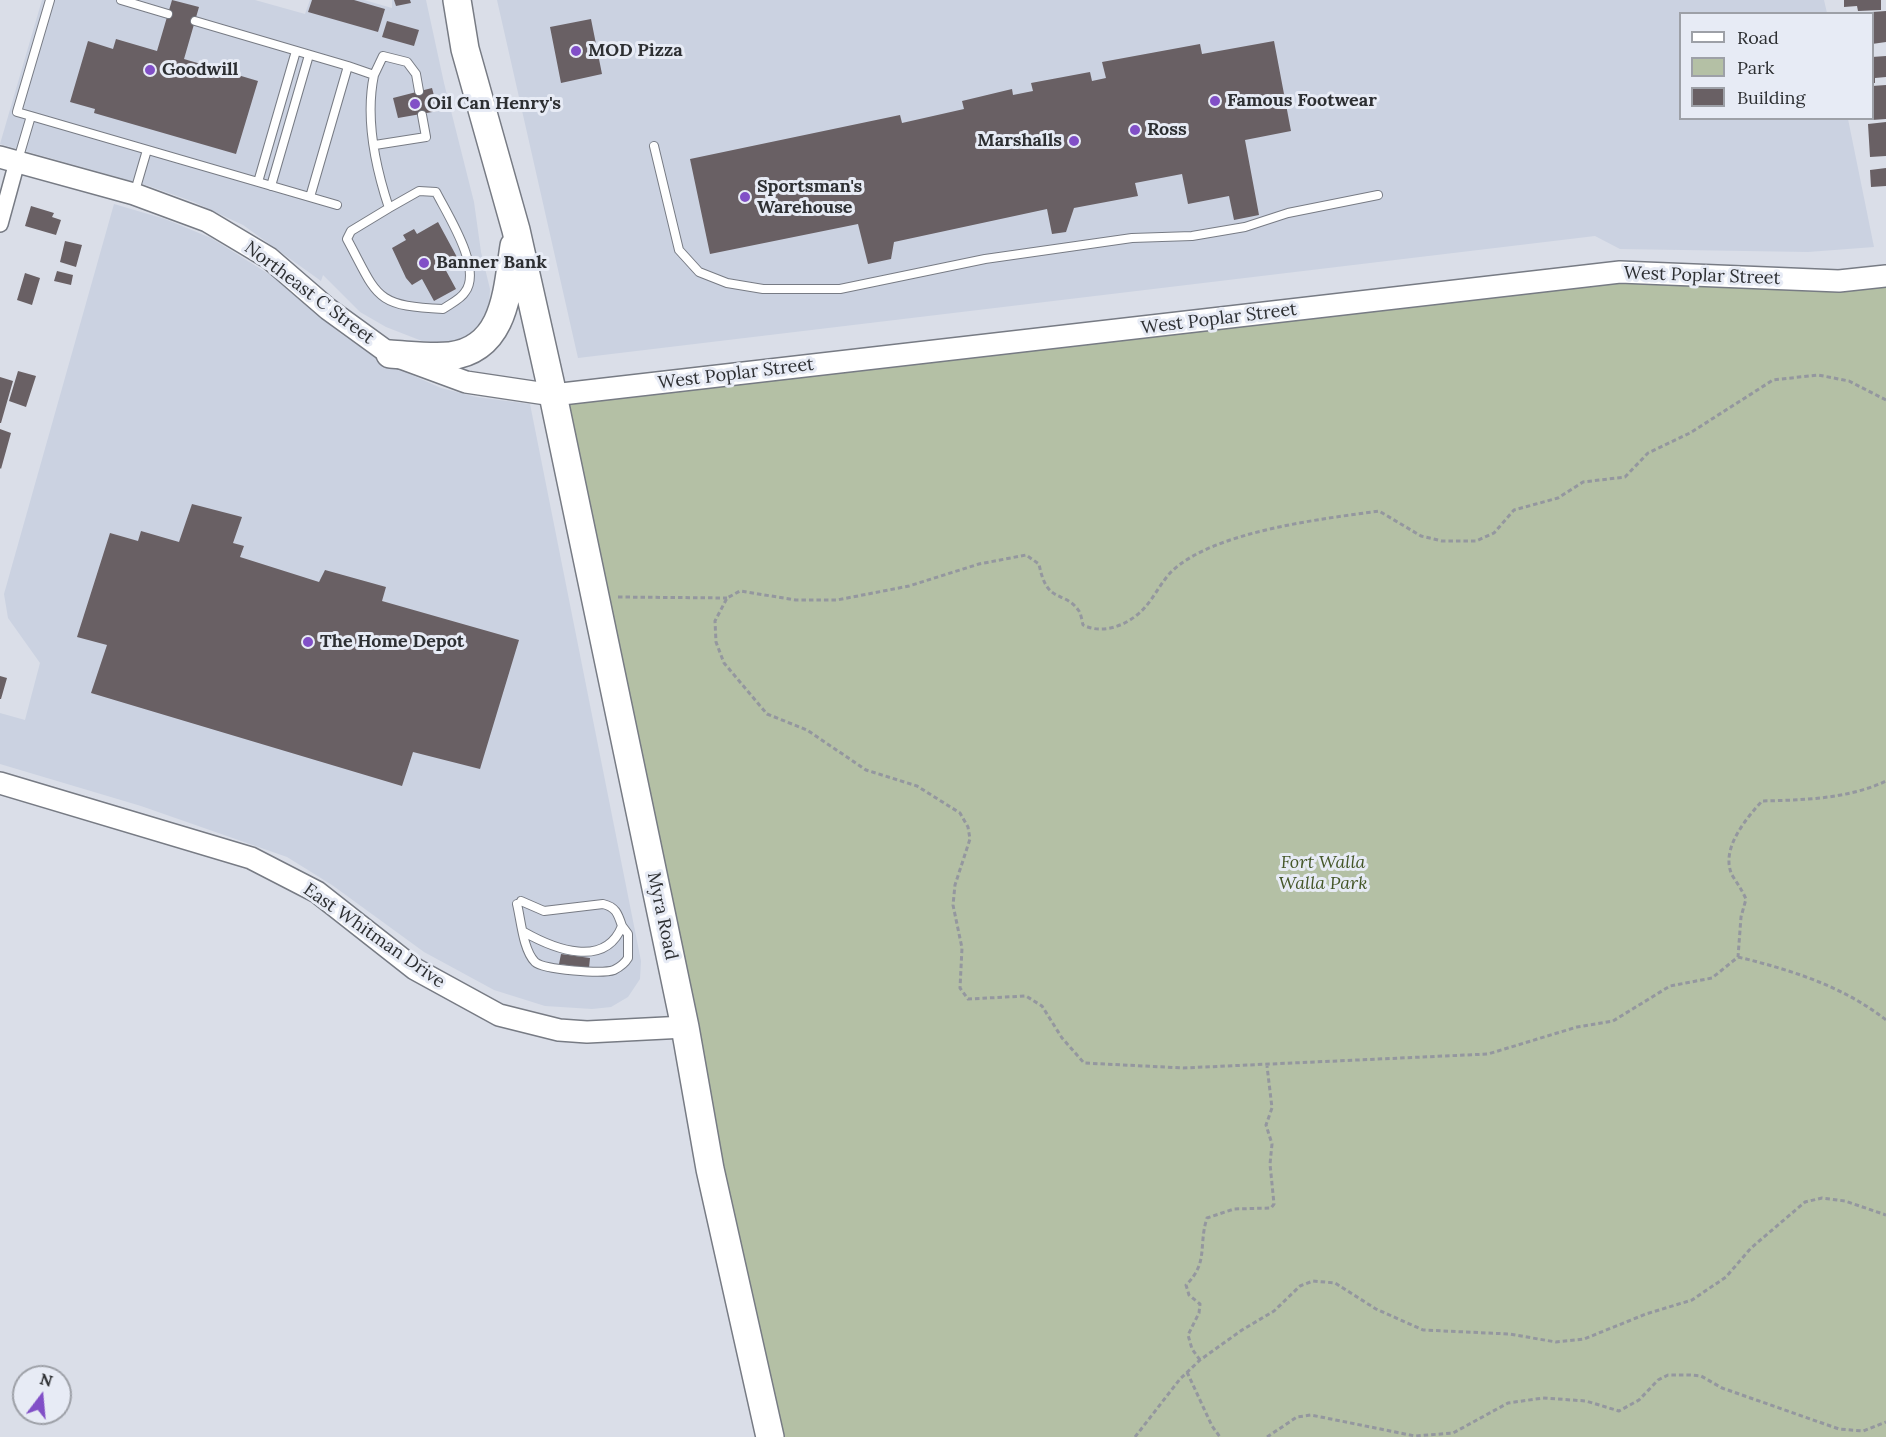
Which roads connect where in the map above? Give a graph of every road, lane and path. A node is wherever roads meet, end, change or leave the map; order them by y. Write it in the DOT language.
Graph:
graph roads {
  1 [pos="50,0"];
  2 [pos="121,0"];
  3 [pos="457,0"];
  4 [pos="168,14"];
  5 [pos="195,21"];
  6 [pos="296,51"];
  7 [pos="309,55"];
  8 [pos="348,66"];
  9 [pos="374,75"];
  10 [pos="418,91"];
  11 [pos="422,115"];
  12 [pos="31,116"];
  13 [pos="375,145"];
  14 [pos="654,146"];
  15 [pos="147,150"];
  16 [pos="9,159"];
  17 [pos="258,182"];
  18 [pos="271,186"];
  19 [pos="134,194"];
  20 [pos="1378,195"];
  21 [pos="310,197"];
  22 [pos="337,205"];
  23 [pos="389,208"];
  24 [pos="0,224"];
  25 [pos="516,230"];
  26 [pos="1886,276"];
  27 [pos="390,354"];
  28 [pos="553,395"];
  29 [pos="1886,400"];
  30 [pos="618,597"];
  31 [pos="727,598"];
  32 [pos="1886,781"];
  33 [pos="0,783"];
  34 [pos="622,926"];
  35 [pos="524,932"];
  36 [pos="1738,957"];
  37 [pos="1886,1020"];
  38 [pos="685,1027"];
  39 [pos="1267,1065"];
  40 [pos="1886,1215"];
  41 [pos="1200,1360"];
  42 [pos="1186,1372"];
  43 [pos="1886,1422"];
  44 [pos="770,1437"];
  45 [pos="1135,1437"];
  46 [pos="1220,1437"];
  47 [pos="1267,1437"];
  1 -- 12 [label="lane"];
  2 -- 4 [label="lane"];
  3 -- 25 [label="highway, Myra Road"];
  5 -- 6 [label="lane"];
  6 -- 7 [label="lane"];
  6 -- 17 [label="lane"];
  7 -- 8 [label="lane"];
  7 -- 18 [label="lane"];
  8 -- 9 [label="lane"];
  8 -- 21 [label="lane"];
  9 -- 10 [label="lane"];
  9 -- 13 [label="lane"];
  11 -- 13 [label="lane"];
  12 -- 15 [label="lane"];
  12 -- 16 [label="lane"];
  13 -- 23 [label="lane"];
  14 -- 20 [label="lane"];
  15 -- 17 [label="lane"];
  15 -- 19 [label="lane"];
  16 -- 19 [label="main road, Northeast C Street"];
  16 -- 24 [label="street"];
  17 -- 18 [label="lane"];
  18 -- 21 [label="lane"];
  19 -- 27 [label="main road, Northeast C Street"];
  21 -- 22 [label="lane"];
  23 -- 23 [label="lane"];
  25 -- 27 [label="highway"];
  25 -- 28 [label="highway, Myra Road"];
  26 -- 28 [label="main road, West Poplar Street"];
  27 -- 28 [label="main road, Northeast C Street"];
  28 -- 38 [label="highway, Myra Road"];
  29 -- 31 [label="path"];
  30 -- 31 [label="path"];
  31 -- 39 [label="path"];
  32 -- 36 [label="path"];
  33 -- 38 [label="main road, East Whitman Drive"];
  34 -- 35 [label="lane"];
  34 -- 35 [label="lane"];
  34 -- 35 [label="lane"];
  36 -- 37 [label="path"];
  36 -- 39 [label="path"];
  38 -- 44 [label="highway, Myra Road"];
  39 -- 41 [label="path"];
  40 -- 41 [label="path"];
  41 -- 42 [label="path"];
  42 -- 45 [label="path"];
  42 -- 46 [label="path"];
  43 -- 47 [label="path"];
}
